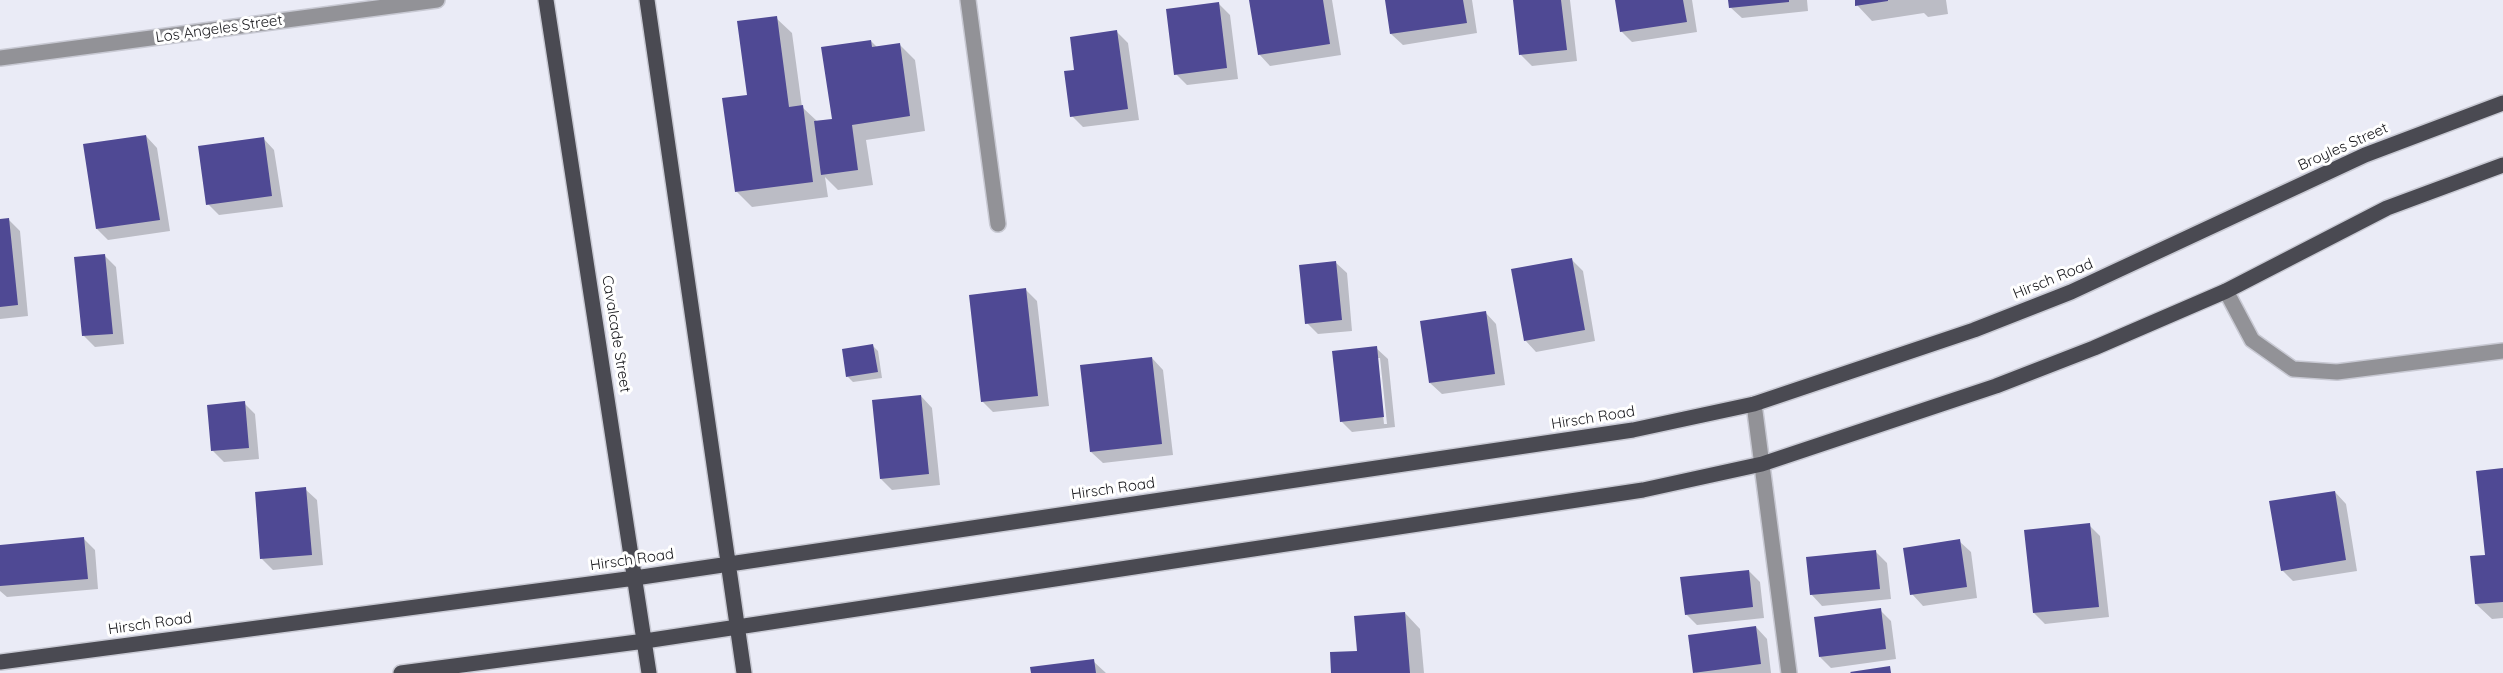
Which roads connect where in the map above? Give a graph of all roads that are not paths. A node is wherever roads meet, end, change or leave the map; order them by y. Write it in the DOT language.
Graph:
graph roads {
  1 [pos="437,0"];
  2 [pos="546,0"];
  3 [pos="647,0"];
  4 [pos="968,0"];
  5 [pos="0,58"];
  6 [pos="2503,103"];
  7 [pos="2503,165"];
  8 [pos="998,224"];
  9 [pos="2201,233"];
  10 [pos="2226,291"];
  11 [pos="2503,351"];
  12 [pos="1754,404"];
  13 [pos="1762,464"];
  14 [pos="729,563"];
  15 [pos="635,578"];
  16 [pos="738,625"];
  17 [pos="645,641"];
  18 [pos="0,662"];
  19 [pos="401,673"];
  20 [pos="649,673"];
  21 [pos="744,673"];
  22 [pos="1789,673"];
  1 -- 5 [label="street, Los Angeles Street"];
  2 -- 15 [label="main road, Cavalcade Street"];
  3 -- 14 [label="main road"];
  4 -- 8 [label="street"];
  6 -- 9 [label="main road, Broyles Street"];
  7 -- 10 [label="main road"];
  9 -- 12 [label="main road, Hirsch Road"];
  10 -- 11 [label="street"];
  10 -- 13 [label="main road"];
  12 -- 13 [label="street"];
  12 -- 14 [label="main road, Hirsch Road"];
  13 -- 16 [label="main road"];
  13 -- 22 [label="street"];
  14 -- 15 [label="main road, Hirsch Road"];
  14 -- 16 [label="main road"];
  15 -- 17 [label="main road, Cavalcade Street"];
  15 -- 18 [label="main road, Hirsch Road"];
  16 -- 17 [label="main road"];
  16 -- 21 [label="main road"];
  17 -- 19 [label="main road"];
  17 -- 20 [label="main road, Cavalcade Street"];
}
